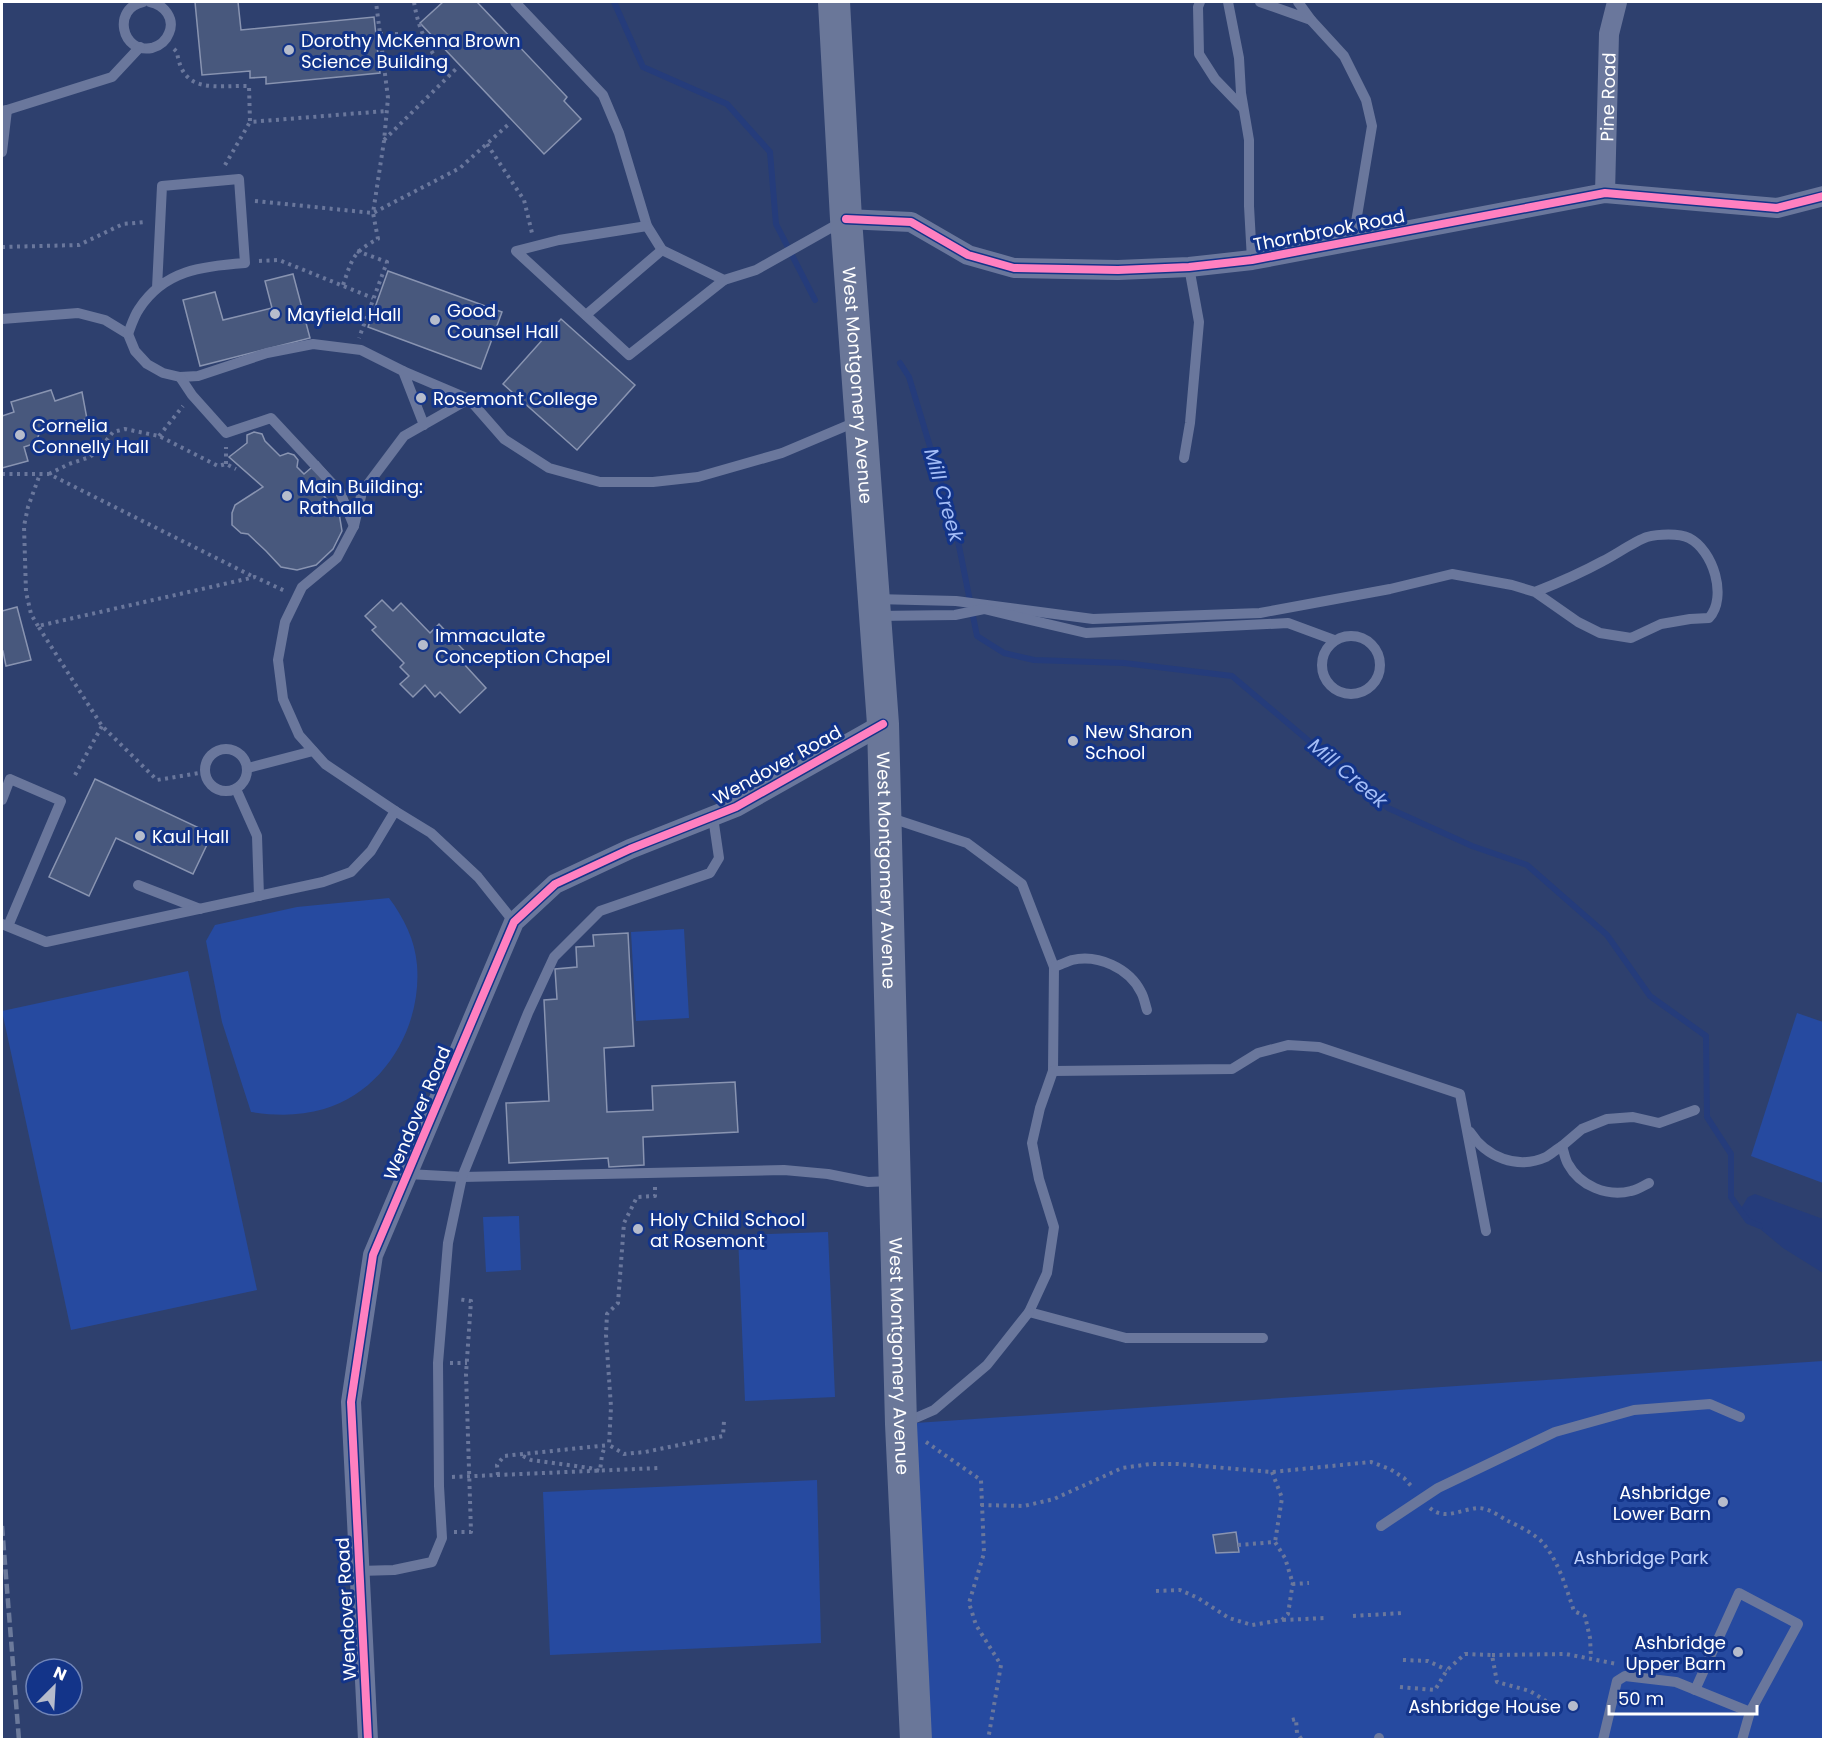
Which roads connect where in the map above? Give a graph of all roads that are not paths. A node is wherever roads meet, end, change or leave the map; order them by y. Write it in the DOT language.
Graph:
graph roads {
  1 [pos="122,2"];
  2 [pos="140,2"];
  3 [pos="150,2"];
  4 [pos="515,2"];
  5 [pos="834,2"];
  6 [pos="1200,2"];
  7 [pos="1228,2"];
  8 [pos="1260,2"];
  9 [pos="1298,2"];
  10 [pos="1617,2"];
  11 [pos="126,14"];
  12 [pos="1311,20"];
  13 [pos="140,47"];
  14 [pos="1243,108"];
  15 [pos="4,111"];
  16 [pos="2,152"];
  17 [pos="1605,193"];
  18 [pos="1824,196"];
  19 [pos="647,226"];
  20 [pos="833,226"];
  21 [pos="1353,240"];
  22 [pos="662,250"];
  23 [pos="1252,260"];
  24 [pos="1189,267"];
  25 [pos="724,280"];
  26 [pos="157,288"];
  27 [pos="586,315"];
  28 [pos="2,318"];
  29 [pos="128,334"];
  30 [pos="403,371"];
  31 [pos="180,377"];
  32 [pos="469,399"];
  33 [pos="861,420"];
  34 [pos="424,425"];
  35 [pos="1184,458"];
  36 [pos="354,526"];
  37 [pos="1535,592"];
  38 [pos="876,607"];
  39 [pos="1334,640"];
  40 [pos="883,724"];
  41 [pos="313,751"];
  42 [pos="248,768"];
  43 [pos="236,789"];
  44 [pos="2,800"];
  45 [pos="395,811"];
  46 [pos="885,816"];
  47 [pos="713,817"];
  48 [pos="138,885"];
  49 [pos="259,896"];
  50 [pos="200,909"];
  51 [pos="514,922"];
  52 [pos="5,925"];
  53 [pos="1054,968"];
  54 [pos="1147,1010"];
  55 [pos="1053,1071"];
  56 [pos="1695,1110"];
  57 [pos="1466,1127"];
  58 [pos="1562,1146"];
  59 [pos="408,1174"];
  60 [pos="462,1177"];
  61 [pos="895,1182"];
  62 [pos="1649,1183"];
  63 [pos="1486,1232"];
  64 [pos="1029,1312"];
  65 [pos="1263,1338"];
  66 [pos="1740,1417"];
  67 [pos="901,1424"];
  68 [pos="1381,1526"];
  69 [pos="359,1571"];
  70 [pos="1695,1690"];
  71 [pos="1750,1712"];
  72 [pos="368,1740"];
  73 [pos="916,1740"];
  74 [pos="1603,1740"];
  75 [pos="1742,1740"];
  1 -- 11 [label="lane"];
  2 -- 11 [label="lane"];
  3 -- 13 [label="lane"];
  4 -- 19 [label="lane"];
  5 -- 20 [label="main road, West Montgomery Avenue"];
  6 -- 14 [label="lane"];
  7 -- 14 [label="lane"];
  8 -- 12 [label="lane"];
  9 -- 12 [label="lane"];
  10 -- 17 [label="street, Pine Road"];
  11 -- 13 [label="lane"];
  12 -- 21 [label="lane"];
  13 -- 15 [label="lane"];
  14 -- 23 [label="lane"];
  15 -- 16 [label="lane"];
  17 -- 18 [label="street, Thornbrook Road"];
  17 -- 21 [label="street, Thornbrook Road"];
  19 -- 22 [label="lane"];
  19 -- 27 [label="lane"];
  20 -- 24 [label="street, Thornbrook Road"];
  20 -- 25 [label="lane"];
  20 -- 33 [label="main road, West Montgomery Avenue"];
  21 -- 23 [label="street, Thornbrook Road"];
  22 -- 25 [label="lane"];
  22 -- 27 [label="lane"];
  23 -- 24 [label="street, Thornbrook Road"];
  24 -- 35 [label="lane"];
  25 -- 27 [label="lane"];
  26 -- 26 [label="lane"];
  26 -- 29 [label="lane"];
  28 -- 29 [label="lane"];
  29 -- 31 [label="lane"];
  30 -- 31 [label="lane"];
  30 -- 32 [label="lane"];
  30 -- 34 [label="lane"];
  31 -- 36 [label="lane"];
  32 -- 33 [label="lane"];
  32 -- 34 [label="lane"];
  33 -- 38 [label="main road, West Montgomery Avenue"];
  34 -- 36 [label="lane"];
  36 -- 41 [label="lane"];
  37 -- 37 [label="lane"];
  37 -- 38 [label="lane"];
  38 -- 39 [label="lane"];
  38 -- 40 [label="main road, West Montgomery Avenue"];
  39 -- 39 [label="lane"];
  40 -- 46 [label="main road, West Montgomery Avenue"];
  40 -- 47 [label="street, Wendover Road"];
  41 -- 42 [label="lane"];
  41 -- 45 [label="lane"];
  42 -- 43 [label="lane"];
  42 -- 43 [label="lane"];
  43 -- 49 [label="lane"];
  44 -- 52 [label="lane"];
  45 -- 49 [label="lane"];
  45 -- 51 [label="lane"];
  46 -- 53 [label="lane"];
  46 -- 61 [label="main road, West Montgomery Avenue"];
  47 -- 51 [label="street, Wendover Road"];
  47 -- 60 [label="lane"];
  48 -- 50 [label="lane"];
  49 -- 50 [label="lane"];
  50 -- 52 [label="lane"];
  51 -- 59 [label="street, Wendover Road"];
  53 -- 54 [label="lane"];
  53 -- 55 [label="lane"];
  55 -- 57 [label="lane"];
  55 -- 64 [label="lane"];
  56 -- 58 [label="lane"];
  57 -- 58 [label="lane"];
  57 -- 63 [label="lane"];
  58 -- 62 [label="lane"];
  59 -- 60 [label="lane"];
  59 -- 69 [label="street, Wendover Road"];
  60 -- 61 [label="lane"];
  60 -- 69 [label="lane"];
  61 -- 67 [label="main road, West Montgomery Avenue"];
  64 -- 65 [label="lane"];
  64 -- 67 [label="lane"];
  66 -- 68 [label="lane"];
  67 -- 73 [label="main road, West Montgomery Avenue"];
  69 -- 72 [label="street, Wendover Road"];
  70 -- 71 [label="lane"];
  70 -- 71 [label="lane"];
  70 -- 74 [label="lane"];
  71 -- 75 [label="lane"];
}
